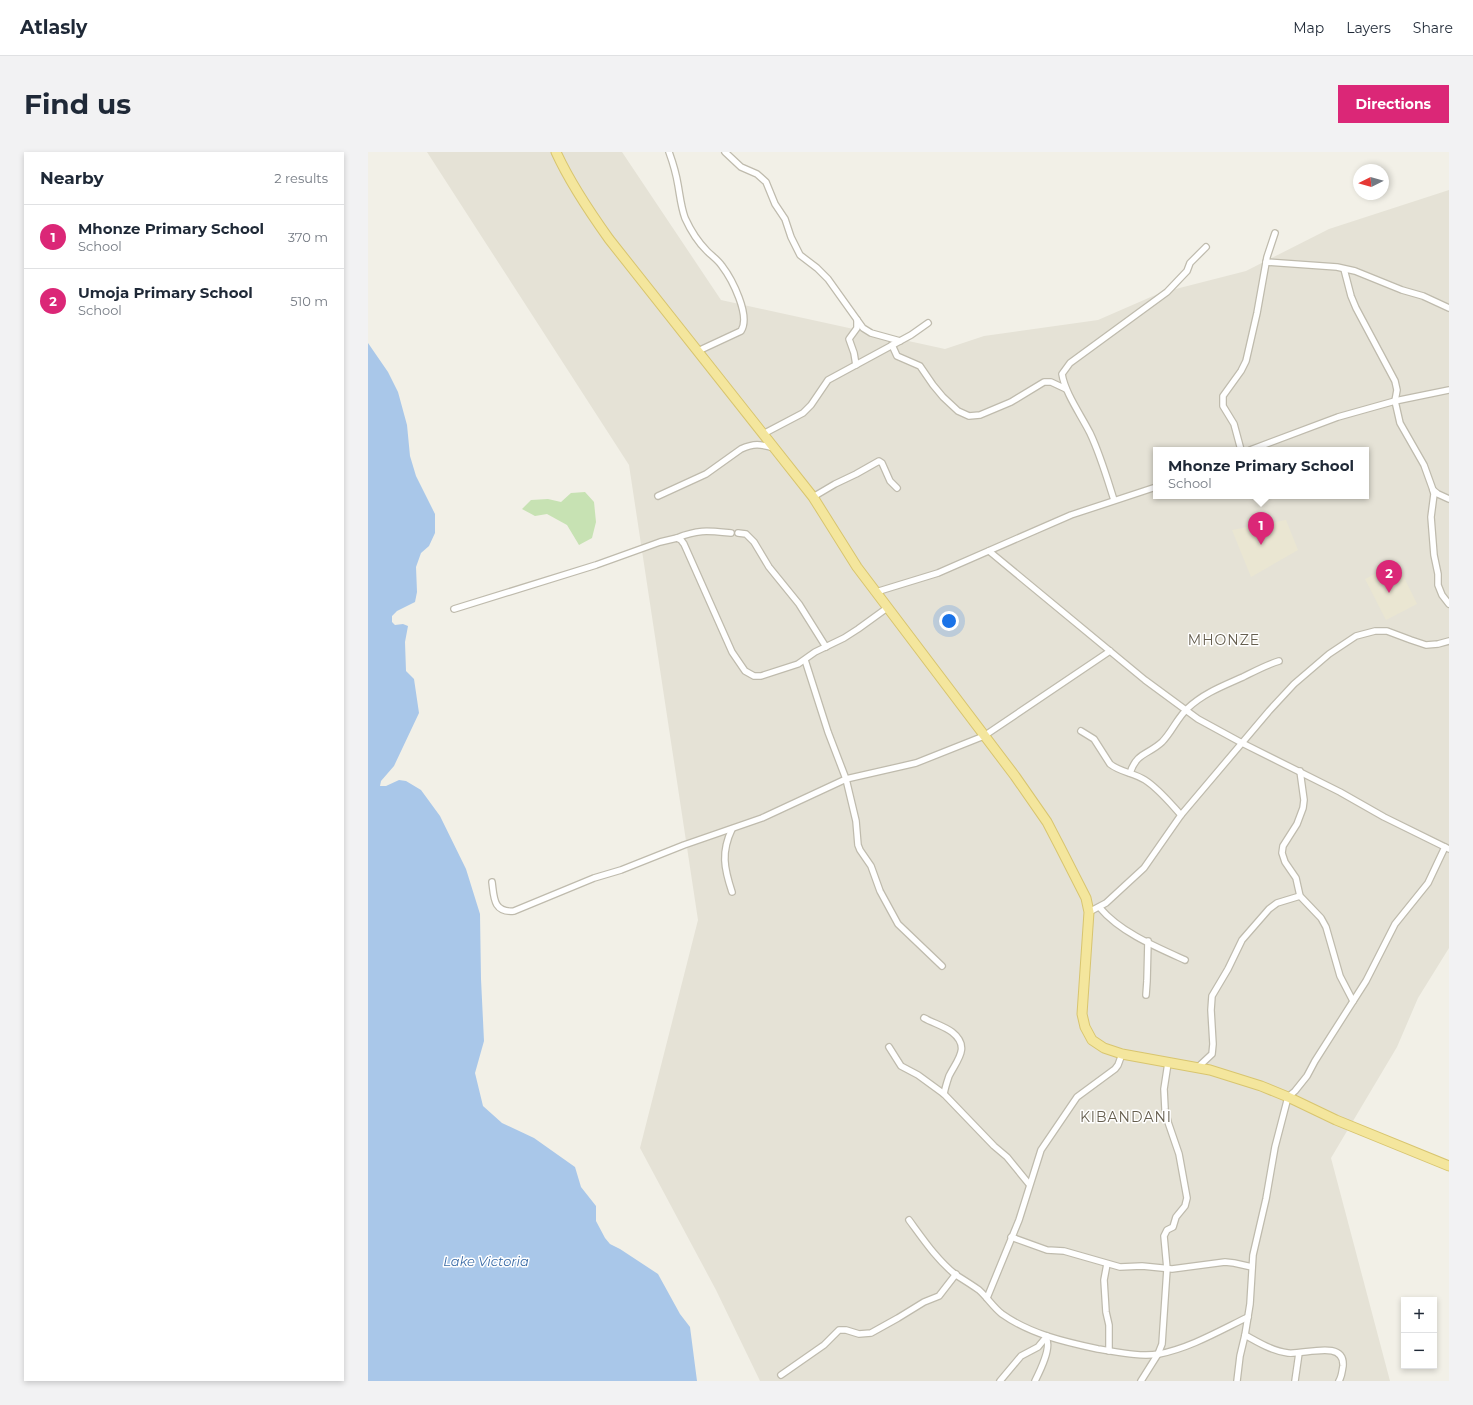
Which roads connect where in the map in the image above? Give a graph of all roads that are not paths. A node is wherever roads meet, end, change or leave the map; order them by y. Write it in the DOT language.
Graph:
graph roads {
  1 [pos="556,152"];
  2 [pos="669,152"];
  3 [pos="725,152"];
  4 [pos="1275,233"];
  5 [pos="1206,247"];
  6 [pos="1266,262"];
  7 [pos="1344,269"];
  8 [pos="1449,308"];
  9 [pos="857,320"];
  10 [pos="928,323"];
  11 [pos="900,341"];
  12 [pos="892,345"];
  13 [pos="698,351"];
  14 [pos="856,365"];
  15 [pos="1066,389"];
  16 [pos="1449,390"];
  17 [pos="1395,402"];
  18 [pos="764,434"];
  19 [pos="1240,447"];
  20 [pos="1258,447"];
  21 [pos="776,449"];
  22 [pos="897,488"];
  23 [pos="1153,488"];
  24 [pos="1433,490"];
  25 [pos="658,496"];
  26 [pos="813,497"];
  27 [pos="1449,499"];
  28 [pos="1114,500"];
  29 [pos="677,538"];
  30 [pos="989,551"];
  31 [pos="876,592"];
  32 [pos="1449,604"];
  33 [pos="887,608"];
  34 [pos="454,609"];
  35 [pos="1449,641"];
  36 [pos="826,647"];
  37 [pos="1110,651"];
  38 [pos="806,660"];
  39 [pos="1279,661"];
  40 [pos="1186,710"];
  41 [pos="1081,731"];
  42 [pos="984,736"];
  43 [pos="1242,743"];
  44 [pos="1300,771"];
  45 [pos="1130,773"];
  46 [pos="846,780"];
  47 [pos="1181,815"];
  48 [pos="732,829"];
  49 [pos="1447,848"];
  50 [pos="492,882"];
  51 [pos="732,892"];
  52 [pos="1300,896"];
  53 [pos="1100,908"];
  54 [pos="1090,912"];
  55 [pos="1148,942"];
  56 [pos="1185,960"];
  57 [pos="942,966"];
  58 [pos="1146,996"];
  59 [pos="1353,1002"];
  60 [pos="924,1018"];
  61 [pos="889,1048"];
  62 [pos="1122,1054"];
  63 [pos="1168,1063"];
  64 [pos="1197,1068"];
  65 [pos="944,1094"];
  66 [pos="1288,1097"];
  67 [pos="1449,1166"];
  68 [pos="1029,1184"];
  69 [pos="909,1220"];
  70 [pos="1011,1237"];
  71 [pos="1107,1264"];
  72 [pos="1252,1267"];
  73 [pos="1167,1269"];
  74 [pos="956,1274"];
  75 [pos="987,1298"];
  76 [pos="1248,1317"];
  77 [pos="1245,1335"];
  78 [pos="1046,1337"];
  79 [pos="1109,1351"];
  80 [pos="1299,1353"];
  81 [pos="1158,1354"];
  82 [pos="1146,1355"];
  83 [pos="1152,1363"];
  84 [pos="781,1375"];
  85 [pos="1000,1381"];
  86 [pos="1035,1381"];
  87 [pos="1141,1381"];
  88 [pos="1237,1381"];
  89 [pos="1295,1381"];
  90 [pos="1339,1381"];
  1 -- 13 [label="main road"];
  2 -- 13 [label="street"];
  3 -- 9 [label="street"];
  4 -- 6 [label="street"];
  5 -- 15 [label="street"];
  6 -- 7 [label="street"];
  6 -- 19 [label="street"];
  7 -- 8 [label="street"];
  7 -- 17 [label="street"];
  9 -- 11 [label="street"];
  9 -- 14 [label="street"];
  10 -- 11 [label="street"];
  11 -- 12 [label="street"];
  12 -- 14 [label="street"];
  12 -- 15 [label="street"];
  13 -- 18 [label="main road"];
  14 -- 18 [label="street"];
  15 -- 28 [label="street"];
  16 -- 17 [label="street"];
  17 -- 20 [label="street"];
  17 -- 24 [label="street"];
  18 -- 21 [label="main road"];
  21 -- 25 [label="street"];
  21 -- 26 [label="main road"];
  22 -- 26 [label="street"];
  23 -- 28 [label="street"];
  24 -- 27 [label="street"];
  24 -- 32 [label="street"];
  26 -- 31 [label="main road"];
  28 -- 30 [label="street"];
  29 -- 34 [label="street"];
  29 -- 36 [label="street"];
  29 -- 38 [label="street"];
  30 -- 31 [label="street"];
  30 -- 37 [label="street"];
  31 -- 33 [label="main road"];
  33 -- 36 [label="street"];
  33 -- 42 [label="main road"];
  35 -- 43 [label="street"];
  36 -- 38 [label="street"];
  37 -- 40 [label="street"];
  37 -- 42 [label="street"];
  38 -- 46 [label="street"];
  39 -- 40 [label="street"];
  40 -- 43 [label="street"];
  40 -- 45 [label="street"];
  41 -- 45 [label="street"];
  42 -- 46 [label="street"];
  42 -- 54 [label="main road"];
  43 -- 44 [label="street"];
  43 -- 47 [label="street"];
  44 -- 49 [label="street"];
  44 -- 52 [label="street"];
  45 -- 47 [label="street"];
  46 -- 48 [label="street"];
  46 -- 57 [label="street"];
  47 -- 53 [label="street"];
  48 -- 50 [label="street"];
  48 -- 51 [label="street"];
  49 -- 59 [label="street"];
  52 -- 59 [label="street"];
  52 -- 64 [label="street"];
  53 -- 54 [label="street"];
  53 -- 55 [label="street"];
  54 -- 62 [label="main road"];
  55 -- 56 [label="street"];
  55 -- 58 [label="street"];
  59 -- 66 [label="street"];
  60 -- 65 [label="street"];
  61 -- 65 [label="street"];
  62 -- 63 [label="main road"];
  62 -- 68 [label="street"];
  63 -- 64 [label="main road"];
  63 -- 73 [label="street"];
  64 -- 66 [label="main road"];
  65 -- 68 [label="street"];
  66 -- 67 [label="main road"];
  66 -- 72 [label="street"];
  68 -- 70 [label="street"];
  69 -- 74 [label="street"];
  70 -- 71 [label="street"];
  70 -- 75 [label="street"];
  71 -- 73 [label="street"];
  71 -- 79 [label="street"];
  72 -- 73 [label="street"];
  72 -- 76 [label="street"];
  73 -- 81 [label="street"];
  74 -- 75 [label="street"];
  74 -- 84 [label="street"];
  75 -- 78 [label="street"];
  76 -- 77 [label="street"];
  76 -- 81 [label="street"];
  77 -- 80 [label="street"];
  77 -- 88 [label="street"];
  78 -- 79 [label="street"];
  78 -- 85 [label="street"];
  78 -- 86 [label="street"];
  79 -- 82 [label="street"];
  80 -- 89 [label="street"];
  80 -- 90 [label="street"];
  81 -- 82 [label="street"];
  81 -- 83 [label="street"];
  82 -- 83 [label="street"];
  83 -- 87 [label="street"];
}
